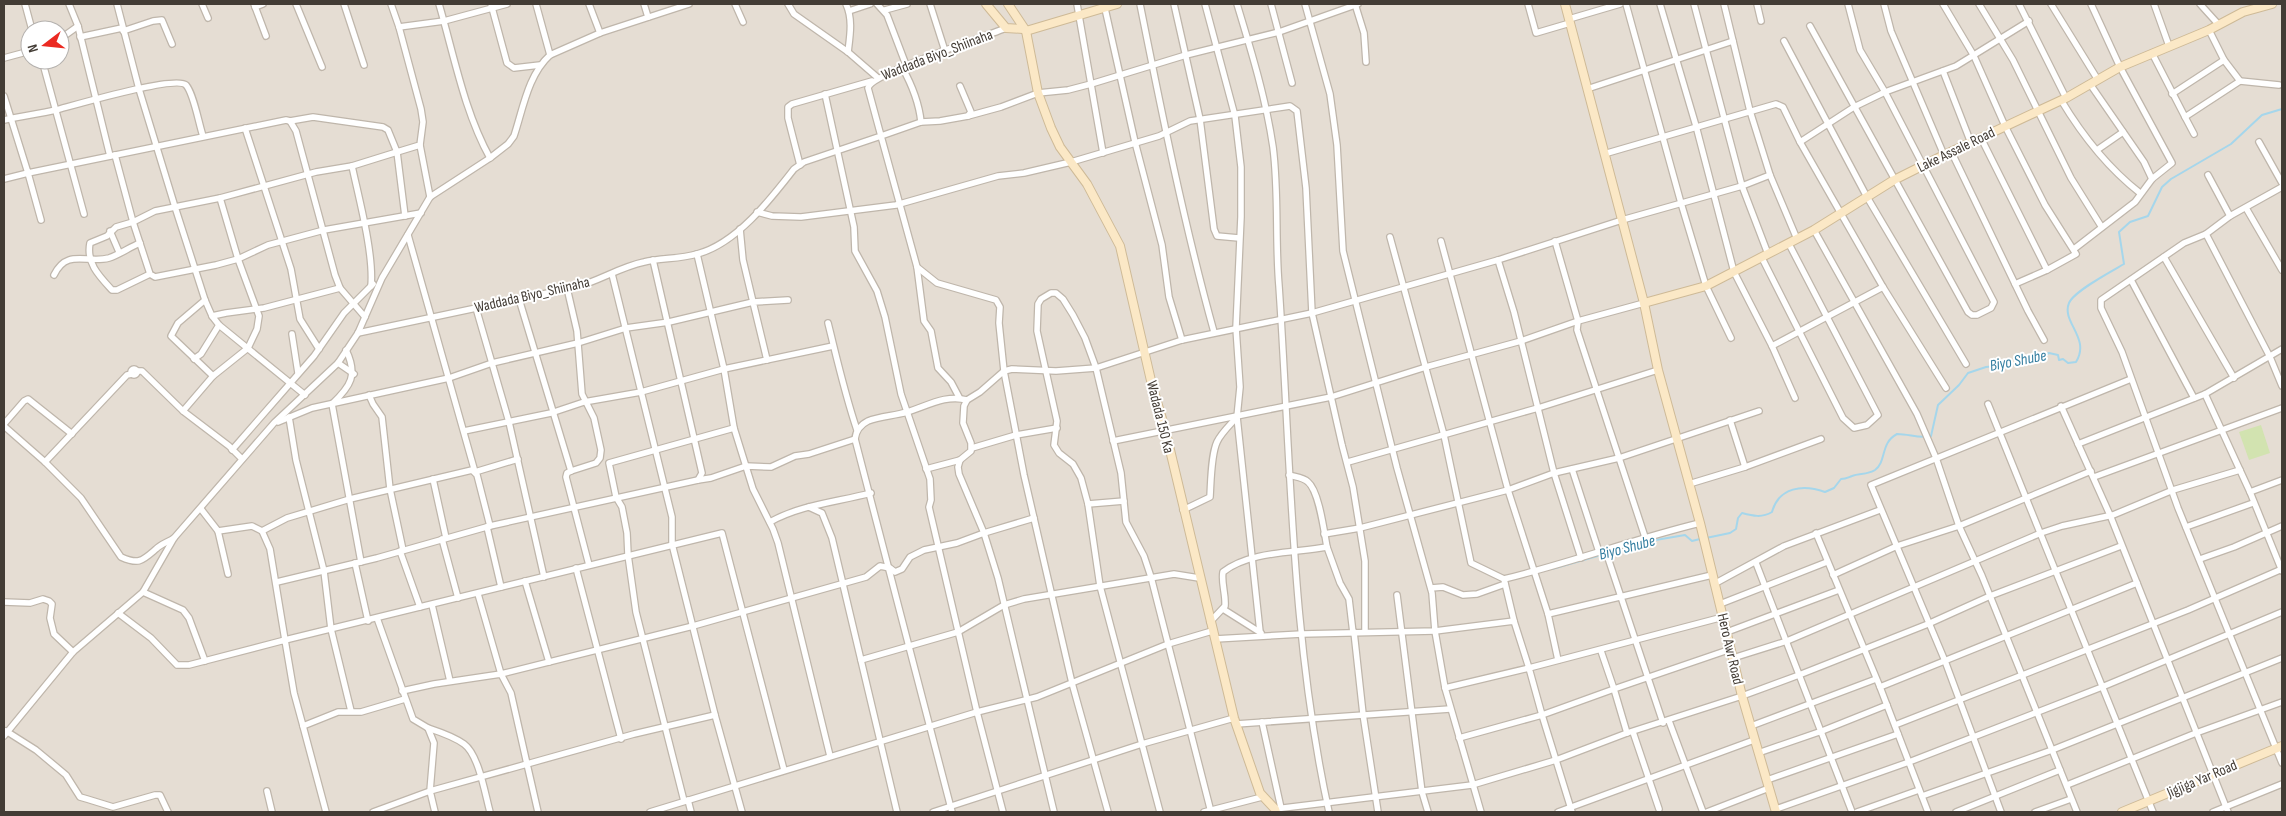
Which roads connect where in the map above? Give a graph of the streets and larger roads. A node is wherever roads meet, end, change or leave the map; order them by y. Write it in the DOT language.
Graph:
graph roads {
  1 [pos="25,4"];
  2 [pos="69,4"];
  3 [pos="117,4"];
  4 [pos="202,4"];
  5 [pos="263,4"];
  6 [pos="296,4"];
  7 [pos="344,4"];
  8 [pos="391,4"];
  9 [pos="438,4"];
  10 [pos="507,4"];
  11 [pos="536,4"];
  12 [pos="589,4"];
  13 [pos="644,4"];
  14 [pos="688,4"];
  15 [pos="735,4"];
  16 [pos="788,4"];
  17 [pos="846,4"];
  18 [pos="870,4"];
  19 [pos="877,4"];
  20 [pos="907,4"];
  21 [pos="930,4"];
  22 [pos="986,4"];
  23 [pos="1008,4"];
  24 [pos="1078,4"];
  25 [pos="1117,4"];
  26 [pos="1140,4"];
  27 [pos="1174,4"];
  28 [pos="1205,4"];
  29 [pos="1237,4"];
  30 [pos="1271,4"];
  31 [pos="1305,4"];
  32 [pos="1356,4"];
  33 [pos="1528,4"];
  34 [pos="1565,4"];
  35 [pos="1620,4"];
  36 [pos="1626,4"];
  37 [pos="1660,4"];
  38 [pos="1694,4"];
  39 [pos="1724,4"];
  40 [pos="1757,4"];
  41 [pos="1848,4"];
  42 [pos="1884,4"];
  43 [pos="1943,4"];
  44 [pos="1979,4"];
  45 [pos="2019,4"];
  46 [pos="2051,4"];
  47 [pos="2091,4"];
  48 [pos="2154,4"];
  49 [pos="2200,4"];
  50 [pos="2272,4"];
  51 [pos="254,5"];
  52 [pos="492,6"];
  53 [pos="1104,6"];
  54 [pos="885,10"];
  55 [pos="850,11"];
  56 [pos="1080,15"];
  57 [pos="648,17"];
  58 [pos="208,18"];
  59 [pos="29,20"];
  60 [pos="1309,20"];
  61 [pos="1761,20"];
  62 [pos="444,21"];
  63 [pos="1570,21"];
  64 [pos="2029,21"];
  65 [pos="743,22"];
  66 [pos="2219,25"];
  67 [pos="78,26"];
  68 [pos="1810,26"];
  69 [pos="399,27"];
  70 [pos="1006,28"];
  71 [pos="122,30"];
  72 [pos="1025,30"];
  73 [pos="2210,30"];
  74 [pos="70,32"];
  75 [pos="1279,32"];
  76 [pos="600,33"];
  77 [pos="266,36"];
  78 [pos="80,37"];
  79 [pos="1248,39"];
  80 [pos="2001,39"];
  81 [pos="1733,41"];
  82 [pos="1784,41"];
  83 [pos="172,44"];
  84 [pos="1217,46"];
  85 [pos="2170,46"];
  86 [pos="1706,50"];
  87 [pos="945,51"];
  88 [pos="848,52"];
  89 [pos="2152,53"];
  90 [pos="20,54"];
  91 [pos="550,55"];
  92 [pos="1186,55"];
  93 [pos="1974,56"];
  94 [pos="4,58"];
  95 [pos="1675,59"];
  96 [pos="2224,60"];
  97 [pos="1366,62"];
  98 [pos="364,65"];
  99 [pos="540,65"];
  100 [pos="904,66"];
  101 [pos="1152,66"];
  102 [pos="322,67"];
  103 [pos="2120,67"];
  104 [pos="45,70"];
  105 [pos="1645,71"];
  106 [pos="1943,71"];
  107 [pos="1120,76"];
  108 [pos="875,79"];
  109 [pos="2240,81"];
  110 [pos="1913,82"];
  111 [pos="2094,82"];
  112 [pos="1292,83"];
  113 [pos="1090,84"];
  114 [pos="2278,85"];
  115 [pos="960,86"];
  116 [pos="139,89"];
  117 [pos="1587,89"];
  118 [pos="1038,92"];
  119 [pos="1884,92"];
  120 [pos="825,94"];
  121 [pos="2172,94"];
  122 [pos="4,96"];
  123 [pos="2064,99"];
  124 [pos="96,100"];
  125 [pos="1854,107"];
  126 [pos="1265,109"];
  127 [pos="55,110"];
  128 [pos="2036,111"];
  129 [pos="1750,112"];
  130 [pos="968,116"];
  131 [pos="1235,116"];
  132 [pos="2185,117"];
  133 [pos="11,118"];
  134 [pos="1724,118"];
  135 [pos="1200,119"];
  136 [pos="4,120"];
  137 [pos="290,121"];
  138 [pos="921,122"];
  139 [pos="1828,123"];
  140 [pos="1696,126"];
  141 [pos="2005,126"];
  142 [pos="245,128"];
  143 [pos="2123,132"];
  144 [pos="1165,133"];
  145 [pos="2194,134"];
  146 [pos="203,136"];
  147 [pos="881,136"];
  148 [pos="1664,136"];
  149 [pos="1981,138"];
  150 [pos="1135,142"];
  151 [pos="1800,142"];
  152 [pos="2259,142"];
  153 [pos="1971,143"];
  154 [pos="420,145"];
  155 [pos="155,146"];
  156 [pos="838,149"];
  157 [pos="2097,150"];
  158 [pos="397,152"];
  159 [pos="1104,153"];
  160 [pos="1947,153"];
  161 [pos="1604,154"];
  162 [pos="113,155"];
  163 [pos="490,158"];
  164 [pos="1071,162"];
  165 [pos="71,165"];
  166 [pos="800,165"];
  167 [pos="352,166"];
  168 [pos="1922,166"];
  169 [pos="28,173"];
  170 [pos="307,175"];
  171 [pos="1770,175"];
  172 [pos="2208,175"];
  173 [pos="4,179"];
  174 [pos="2152,179"];
  175 [pos="1894,180"];
  176 [pos="2282,185"];
  177 [pos="1742,186"];
  178 [pos="263,187"];
  179 [pos="2140,193"];
  180 [pos="1713,194"];
  181 [pos="430,197"];
  182 [pos="1867,197"];
  183 [pos="220,198"];
  184 [pos="1680,203"];
  185 [pos="901,204"];
  186 [pos="175,207"];
  187 [pos="2246,208"];
  188 [pos="850,209"];
  189 [pos="758,212"];
  190 [pos="421,213"];
  191 [pos="84,214"];
  192 [pos="1840,214"];
  193 [pos="405,216"];
  194 [pos="2230,216"];
  195 [pos="41,220"];
  196 [pos="1622,220"];
  197 [pos="133,222"];
  198 [pos="364,223"];
  199 [pos="2102,226"];
  200 [pos="740,229"];
  201 [pos="324,230"];
  202 [pos="1814,230"];
  203 [pos="110,231"];
  204 [pos="2206,234"];
  205 [pos="408,235"];
  206 [pos="1390,236"];
  207 [pos="1240,238"];
  208 [pos="1797,239"];
  209 [pos="1441,241"];
  210 [pos="1555,241"];
  211 [pos="140,242"];
  212 [pos="282,242"];
  213 [pos="1788,244"];
  214 [pos="2074,249"];
  215 [pos="120,252"];
  216 [pos="697,254"];
  217 [pos="1764,256"];
  218 [pos="2164,257"];
  219 [pos="238,259"];
  220 [pos="91,260"];
  221 [pos="653,260"];
  222 [pos="1498,260"];
  223 [pos="918,267"];
  224 [pos="195,270"];
  225 [pos="2047,270"];
  226 [pos="2282,270"];
  227 [pos="1734,272"];
  228 [pos="150,274"];
  229 [pos="612,274"];
  230 [pos="1451,274"];
  231 [pos="54,275"];
  232 [pos="382,278"];
  233 [pos="2131,280"];
  234 [pos="2015,284"];
  235 [pos="371,286"];
  236 [pos="1706,286"];
  237 [pos="1404,287"];
  238 [pos="1883,287"];
  239 [pos="340,288"];
  240 [pos="567,288"];
  241 [pos="519,299"];
  242 [pos="205,300"];
  243 [pos="297,300"];
  244 [pos="788,300"];
  245 [pos="1356,300"];
  246 [pos="753,302"];
  247 [pos="1854,302"];
  248 [pos="355,303"];
  249 [pos="1644,303"];
  250 [pos="476,308"];
  251 [pos="256,309"];
  252 [pos="710,311"];
  253 [pos="1312,313"];
  254 [pos="212,316"];
  255 [pos="365,317"];
  256 [pos="1827,317"];
  257 [pos="433,318"];
  258 [pos="1281,321"];
  259 [pos="1578,321"];
  260 [pos="669,322"];
  261 [pos="828,323"];
  262 [pos="219,325"];
  263 [pos="626,328"];
  264 [pos="1236,328"];
  265 [pos="1214,332"];
  266 [pos="1800,332"];
  267 [pos="358,333"];
  268 [pos="292,334"];
  269 [pos="1731,338"];
  270 [pos="1182,340"];
  271 [pos="2044,340"];
  272 [pos="1521,341"];
  273 [pos="578,343"];
  274 [pos="833,346"];
  275 [pos="1772,346"];
  276 [pos="248,348"];
  277 [pos="318,349"];
  278 [pos="2282,349"];
  279 [pos="346,350"];
  280 [pos="534,351"];
  281 [pos="1144,353"];
  282 [pos="1472,354"];
  283 [pos="2270,357"];
  284 [pos="194,360"];
  285 [pos="766,360"];
  286 [pos="338,363"];
  287 [pos="492,363"];
  288 [pos="1966,364"];
  289 [pos="1426,367"];
  290 [pos="1096,368"];
  291 [pos="724,369"];
  292 [pos="1045,370"];
  293 [pos="1658,370"];
  294 [pos="1004,371"];
  295 [pos="298,373"];
  296 [pos="354,374"];
  297 [pos="213,376"];
  298 [pos="449,378"];
  299 [pos="2131,378"];
  300 [pos="2234,378"];
  301 [pos="290,382"];
  302 [pos="681,382"];
  303 [pos="1375,383"];
  304 [pos="2282,386"];
  305 [pos="1597,388"];
  306 [pos="1946,388"];
  307 [pos="641,392"];
  308 [pos="2205,394"];
  309 [pos="305,395"];
  310 [pos="370,395"];
  311 [pos="959,397"];
  312 [pos="1331,397"];
  313 [pos="1795,398"];
  314 [pos="2194,398"];
  315 [pos="967,400"];
  316 [pos="584,402"];
  317 [pos="332,404"];
  318 [pos="1988,404"];
  319 [pos="2061,406"];
  320 [pos="1287,407"];
  321 [pos="1538,408"];
  322 [pos="2282,408"];
  323 [pos="183,411"];
  324 [pos="1759,411"];
  325 [pos="552,413"];
  326 [pos="906,413"];
  327 [pos="289,417"];
  328 [pos="1238,417"];
  329 [pos="2145,418"];
  330 [pos="1730,420"];
  331 [pos="509,422"];
  332 [pos="1490,422"];
  333 [pos="274,423"];
  334 [pos="4,425"];
  335 [pos="734,428"];
  336 [pos="1057,428"];
  337 [pos="1165,429"];
  338 [pos="857,430"];
  339 [pos="464,431"];
  340 [pos="2222,431"];
  341 [pos="1998,433"];
  342 [pos="72,434"];
  343 [pos="1016,435"];
  344 [pos="1444,435"];
  345 [pos="1676,438"];
  346 [pos="694,439"];
  347 [pos="855,439"];
  348 [pos="1821,439"];
  349 [pos="1113,441"];
  350 [pos="2078,444"];
  351 [pos="972,448"];
  352 [pos="232,450"];
  353 [pos="656,450"];
  354 [pos="1392,450"];
  355 [pos="2159,454"];
  356 [pos="1619,458"];
  357 [pos="1936,458"];
  358 [pos="242,459"];
  359 [pos="518,459"];
  360 [pos="960,460"];
  361 [pos="45,462"];
  362 [pos="1348,462"];
  363 [pos="746,466"];
  364 [pos="1745,467"];
  365 [pos="926,469"];
  366 [pos="1572,470"];
  367 [pos="2240,470"];
  368 [pos="570,471"];
  369 [pos="475,472"];
  370 [pos="1554,473"];
  371 [pos="2092,474"];
  372 [pos="1289,476"];
  373 [pos="433,479"];
  374 [pos="698,480"];
  375 [pos="2282,480"];
  376 [pos="1689,484"];
  377 [pos="665,488"];
  378 [pos="390,489"];
  379 [pos="1508,490"];
  380 [pos="2173,490"];
  381 [pos="2250,492"];
  382 [pos="871,493"];
  383 [pos="2026,498"];
  384 [pos="350,499"];
  385 [pos="616,499"];
  386 [pos="1124,501"];
  387 [pos="2253,502"];
  388 [pos="1088,504"];
  389 [pos="1458,504"];
  390 [pos="809,507"];
  391 [pos="574,508"];
  392 [pos="201,509"];
  393 [pos="1183,510"];
  394 [pos="1880,510"];
  395 [pos="308,512"];
  396 [pos="2110,515"];
  397 [pos="1411,516"];
  398 [pos="531,518"];
  399 [pos="1034,518"];
  400 [pos="770,522"];
  401 [pos="1700,523"];
  402 [pos="1959,526"];
  403 [pos="2282,526"];
  404 [pos="489,527"];
  405 [pos="2186,527"];
  406 [pos="1360,528"];
  407 [pos="218,531"];
  408 [pos="262,531"];
  409 [pos="984,532"];
  410 [pos="1816,533"];
  411 [pos="2041,533"];
  412 [pos="2266,533"];
  413 [pos="1324,534"];
  414 [pos="1645,537"];
  415 [pos="174,538"];
  416 [pos="444,538"];
  417 [pos="672,544"];
  418 [pos="1327,546"];
  419 [pos="1897,546"];
  420 [pos="2121,546"];
  421 [pos="938,548"];
  422 [pos="401,551"];
  423 [pos="1295,552"];
  424 [pos="1599,552"];
  425 [pos="628,555"];
  426 [pos="1252,558"];
  427 [pos="1581,558"];
  428 [pos="1608,558"];
  429 [pos="2200,559"];
  430 [pos="1975,560"];
  431 [pos="358,562"];
  432 [pos="1756,562"];
  433 [pos="1828,562"];
  434 [pos="589,565"];
  435 [pos="576,568"];
  436 [pos="890,568"];
  437 [pos="2282,569"];
  438 [pos="324,571"];
  439 [pos="2056,571"];
  440 [pos="1536,572"];
  441 [pos="228,574"];
  442 [pos="1712,575"];
  443 [pos="1833,575"];
  444 [pos="544,576"];
  445 [pos="1151,577"];
  446 [pos="1199,578"];
  447 [pos="525,581"];
  448 [pos="277,582"];
  449 [pos="1505,582"];
  450 [pos="842,583"];
  451 [pos="2137,583"];
  452 [pos="1714,584"];
  453 [pos="1100,586"];
  454 [pos="1912,586"];
  455 [pos="501,587"];
  456 [pos="1766,587"];
  457 [pos="1430,588"];
  458 [pos="1839,590"];
  459 [pos="144,592"];
  460 [pos="478,594"];
  461 [pos="1053,595"];
  462 [pos="1397,596"];
  463 [pos="1622,596"];
  464 [pos="1990,596"];
  465 [pos="458,598"];
  466 [pos="791,598"];
  467 [pos="2215,598"];
  468 [pos="4,602"];
  469 [pos="1720,604"];
  470 [pos="432,605"];
  471 [pos="1004,605"];
  472 [pos="420,607"];
  473 [pos="1223,609"];
  474 [pos="2072,609"];
  475 [pos="742,612"];
  476 [pos="2282,612"];
  477 [pos="118,614"];
  478 [pos="1548,614"];
  479 [pos="1777,615"];
  480 [pos="1850,615"];
  481 [pos="1723,617"];
  482 [pos="377,618"];
  483 [pos="368,621"];
  484 [pos="1514,621"];
  485 [pos="1210,622"];
  486 [pos="2154,622"];
  487 [pos="1928,624"];
  488 [pos="693,626"];
  489 [pos="331,629"];
  490 [pos="1402,631"];
  491 [pos="1435,631"];
  492 [pos="958,632"];
  493 [pos="1354,632"];
  494 [pos="1365,632"];
  495 [pos="1727,632"];
  496 [pos="1262,634"];
  497 [pos="1302,634"];
  498 [pos="1213,635"];
  499 [pos="2231,635"];
  500 [pos="2006,636"];
  501 [pos="643,638"];
  502 [pos="285,640"];
  503 [pos="1636,641"];
  504 [pos="1787,641"];
  505 [pos="1168,644"];
  506 [pos="910,646"];
  507 [pos="2088,647"];
  508 [pos="597,649"];
  509 [pos="1731,649"];
  510 [pos="1865,650"];
  511 [pos="1601,651"];
  512 [pos="73,652"];
  513 [pos="1733,658"];
  514 [pos="2282,658"];
  515 [pos="205,660"];
  516 [pos="861,660"];
  517 [pos="1558,660"];
  518 [pos="1945,661"];
  519 [pos="2169,661"];
  520 [pos="549,662"];
  521 [pos="1121,664"];
  522 [pos="1530,668"];
  523 [pos="2247,672"];
  524 [pos="500,674"];
  525 [pos="1799,675"];
  526 [pos="2021,675"];
  527 [pos="1648,677"];
  528 [pos="1876,679"];
  529 [pos="450,681"];
  530 [pos="1072,683"];
  531 [pos="1880,687"];
  532 [pos="2102,687"];
  533 [pos="1445,688"];
  534 [pos="1614,689"];
  535 [pos="402,692"];
  536 [pos="1742,696"];
  537 [pos="405,699"];
  538 [pos="2184,699"];
  539 [pos="1026,700"];
  540 [pos="1959,701"];
  541 [pos="1810,702"];
  542 [pos="2282,702"];
  543 [pos="1887,705"];
  544 [pos="1450,708"];
  545 [pos="2261,710"];
  546 [pos="351,711"];
  547 [pos="977,712"];
  548 [pos="1411,712"];
  549 [pos="2036,712"];
  550 [pos="1362,714"];
  551 [pos="715,715"];
  552 [pos="1542,715"];
  553 [pos="1313,718"];
  554 [pos="1235,721"];
  555 [pos="1262,722"];
  556 [pos="1666,722"];
  557 [pos="2118,723"];
  558 [pos="1895,725"];
  559 [pos="303,726"];
  560 [pos="931,726"];
  561 [pos="1751,726"];
  562 [pos="665,727"];
  563 [pos="428,728"];
  564 [pos="1189,731"];
  565 [pos="1822,732"];
  566 [pos="5,733"];
  567 [pos="1630,733"];
  568 [pos="2196,733"];
  569 [pos="1898,734"];
  570 [pos="1972,736"];
  571 [pos="1459,738"];
  572 [pos="621,739"];
  573 [pos="1754,740"];
  574 [pos="880,742"];
  575 [pos="1142,744"];
  576 [pos="2279,747"];
  577 [pos="2052,750"];
  578 [pos="1758,753"];
  579 [pos="830,756"];
  580 [pos="1832,757"];
  581 [pos="1094,759"];
  582 [pos="2133,759"];
  583 [pos="1556,760"];
  584 [pos="1909,762"];
  585 [pos="2282,763"];
  586 [pos="527,764"];
  587 [pos="1685,766"];
  588 [pos="784,770"];
  589 [pos="2060,770"];
  590 [pos="1986,773"];
  591 [pos="2212,774"];
  592 [pos="1045,775"];
  593 [pos="480,776"];
  594 [pos="1648,779"];
  595 [pos="1767,780"];
  596 [pos="2282,784"];
  597 [pos="734,785"];
  598 [pos="1472,785"];
  599 [pos="2066,785"];
  600 [pos="1842,786"];
  601 [pos="1769,788"];
  602 [pos="267,790"];
  603 [pos="430,791"];
  604 [pos="998,791"];
  605 [pos="1422,792"];
  606 [pos="1920,793"];
  607 [pos="1262,797"];
  608 [pos="1374,797"];
  609 [pos="1995,797"];
  610 [pos="2071,799"];
  611 [pos="686,801"];
  612 [pos="2148,801"];
  613 [pos="1327,802"];
  614 [pos="1659,809"];
  615 [pos="952,810"];
  616 [pos="1278,810"];
  617 [pos="1571,810"];
  618 [pos="1776,810"];
  619 [pos="2227,810"];
  620 [pos="383,811"];
  621 [pos="168,812"];
  622 [pos="272,812"];
  623 [pos="326,812"];
  624 [pos="372,812"];
  625 [pos="435,812"];
  626 [pos="490,812"];
  627 [pos="538,812"];
  628 [pos="650,812"];
  629 [pos="691,812"];
  630 [pos="742,812"];
  631 [pos="897,812"];
  632 [pos="934,812"];
  633 [pos="1003,812"];
  634 [pos="1054,812"];
  635 [pos="1108,812"];
  636 [pos="1160,812"];
  637 [pos="1208,812"];
  638 [pos="1329,812"];
  639 [pos="1378,812"];
  640 [pos="1428,812"];
  641 [pos="1481,812"];
  642 [pos="1558,812"];
  643 [pos="1703,812"];
  644 [pos="1707,812"];
  645 [pos="1852,812"];
  646 [pos="1858,812"];
  647 [pos="1928,812"];
  648 [pos="1956,812"];
  649 [pos="2001,812"];
  650 [pos="2035,812"];
  651 [pos="2077,812"];
  652 [pos="2122,812"];
  653 [pos="2153,812"];
  654 [pos="2213,812"];
  1 -- 59 [label="street"];
  2 -- 67 [label="street"];
  3 -- 71 [label="street"];
  4 -- 58 [label="street"];
  5 -- 51 [label="street"];
  6 -- 102 [label="street"];
  7 -- 98 [label="street"];
  8 -- 69 [label="street"];
  9 -- 62 [label="street"];
  10 -- 52 [label="street"];
  11 -- 91 [label="street"];
  12 -- 76 [label="street"];
  13 -- 57 [label="street"];
  14 -- 57 [label="street"];
  15 -- 65 [label="street"];
  16 -- 88 [label="street"];
  17 -- 55 [label="street"];
  18 -- 55 [label="street"];
  19 -- 54 [label="street"];
  20 -- 54 [label="street"];
  21 -- 87 [label="street"];
  22 -- 70 [label="street"];
  23 -- 72 [label="street, Wadada 150 Ka"];
  24 -- 56 [label="street"];
  25 -- 53 [label="street"];
  26 -- 101 [label="street"];
  27 -- 92 [label="street"];
  28 -- 84 [label="street"];
  29 -- 79 [label="street"];
  30 -- 75 [label="street"];
  31 -- 60 [label="street"];
  32 -- 60 [label="street"];
  32 -- 97 [label="street"];
  33 -- 63 [label="street"];
  34 -- 63 [label="street, Hero Awr Road"];
  35 -- 63 [label="street"];
  36 -- 105 [label="street"];
  37 -- 95 [label="street"];
  38 -- 86 [label="street"];
  39 -- 81 [label="street"];
  40 -- 61 [label="street"];
  41 -- 119 [label="street"];
  42 -- 110 [label="street"];
  43 -- 93 [label="street"];
  44 -- 80 [label="street"];
  45 -- 64 [label="street"];
  46 -- 111 [label="street"];
  47 -- 103 [label="street"];
  48 -- 85 [label="street"];
  49 -- 66 [label="street"];
  50 -- 66 [label="street, Lake Assale Road"];
  51 -- 77 [label="street"];
  52 -- 62 [label="street"];
  52 -- 99 [label="street"];
  53 -- 56 [label="street"];
  53 -- 107 [label="street"];
  54 -- 100 [label="street"];
  55 -- 88 [label="street"];
  56 -- 72 [label="street"];
  56 -- 113 [label="street"];
  57 -- 76 [label="street"];
  60 -- 75 [label="street"];
  60 -- 245 [label="street"];
  62 -- 69 [label="street"];
  62 -- 163 [label="street"];
  63 -- 117 [label="street, Hero Awr Road"];
  64 -- 80 [label="street"];
  64 -- 123 [label="street"];
  66 -- 73 [label="street, Lake Assale Road"];
  67 -- 74 [label="street"];
  67 -- 78 [label="street"];
  68 -- 125 [label="street"];
  69 -- 154 [label="street"];
  70 -- 72 [label="street"];
  70 -- 87 [label="street, Waddada Biyo_Shiinaha"];
  71 -- 78 [label="street"];
  71 -- 83 [label="street"];
  71 -- 116 [label="street"];
  72 -- 118 [label="street, Wadada 150 Ka"];
  73 -- 85 [label="street, Lake Assale Road"];
  73 -- 96 [label="street"];
  75 -- 79 [label="street"];
  75 -- 112 [label="street"];
  76 -- 91 [label="street"];
  78 -- 124 [label="street"];
  79 -- 84 [label="street"];
  79 -- 126 [label="street"];
  80 -- 93 [label="street"];
  80 -- 128 [label="street"];
  81 -- 86 [label="street"];
  81 -- 129 [label="street"];
  82 -- 139 [label="street"];
  84 -- 92 [label="street"];
  84 -- 131 [label="street"];
  85 -- 89 [label="street, Lake Assale Road"];
  86 -- 95 [label="street"];
  86 -- 134 [label="street"];
  87 -- 100 [label="street, Waddada Biyo_Shiinaha"];
  88 -- 108 [label="street"];
  89 -- 103 [label="street, Lake Assale Road"];
  89 -- 121 [label="street"];
  90 -- 94 [label="street"];
  91 -- 99 [label="street"];
  92 -- 101 [label="street"];
  92 -- 135 [label="street"];
  93 -- 106 [label="street"];
  93 -- 141 [label="street"];
  95 -- 105 [label="street"];
  95 -- 140 [label="street"];
  96 -- 109 [label="street"];
  96 -- 121 [label="street"];
  99 -- 163 [label="street"];
  100 -- 108 [label="street, Waddada Biyo_Shiinaha"];
  100 -- 138 [label="street"];
  101 -- 107 [label="street"];
  101 -- 144 [label="street"];
  103 -- 111 [label="street, Lake Assale Road"];
  103 -- 174 [label="street"];
  104 -- 127 [label="street"];
  105 -- 117 [label="street"];
  105 -- 148 [label="street"];
  106 -- 110 [label="street"];
  106 -- 153 [label="street"];
  107 -- 113 [label="street"];
  107 -- 150 [label="street"];
  108 -- 120 [label="street"];
  108 -- 147 [label="street, Waddada Biyo_Shiinaha"];
  109 -- 114 [label="street"];
  109 -- 132 [label="street"];
  110 -- 119 [label="street"];
  110 -- 160 [label="street"];
  111 -- 123 [label="street, Lake Assale Road"];
  111 -- 143 [label="street"];
  113 -- 118 [label="street"];
  113 -- 159 [label="street"];
  115 -- 130 [label="street"];
  116 -- 124 [label="street"];
  116 -- 146 [label="street"];
  116 -- 155 [label="street"];
  117 -- 161 [label="street, Hero Awr Road"];
  118 -- 130 [label="street"];
  118 -- 164 [label="street, Wadada 150 Ka"];
  119 -- 125 [label="street"];
  119 -- 168 [label="street"];
  120 -- 156 [label="street"];
  120 -- 166 [label="street"];
  121 -- 132 [label="street"];
  122 -- 133 [label="street"];
  123 -- 128 [label="street, Lake Assale Road"];
  123 -- 157 [label="street"];
  124 -- 127 [label="street"];
  124 -- 162 [label="street"];
  125 -- 139 [label="street"];
  125 -- 175 [label="street"];
  126 -- 131 [label="street"];
  126 -- 253 [label="street"];
  126 -- 258 [label="street"];
  127 -- 133 [label="street"];
  127 -- 165 [label="street"];
  128 -- 141 [label="street, Lake Assale Road"];
  128 -- 199 [label="street"];
  129 -- 134 [label="street"];
  129 -- 151 [label="street"];
  129 -- 171 [label="street"];
  130 -- 138 [label="street"];
  131 -- 135 [label="street"];
  131 -- 207 [label="street"];
  132 -- 145 [label="street"];
  133 -- 136 [label="street"];
  133 -- 169 [label="street"];
  134 -- 140 [label="street"];
  134 -- 177 [label="street"];
  135 -- 144 [label="street"];
  135 -- 207 [label="street"];
  137 -- 142 [label="street"];
  137 -- 158 [label="street"];
  137 -- 170 [label="street"];
  138 -- 147 [label="street"];
  139 -- 151 [label="street"];
  139 -- 182 [label="street"];
  140 -- 148 [label="street"];
  140 -- 180 [label="street"];
  141 -- 149 [label="street, Lake Assale Road"];
  141 -- 214 [label="street"];
  142 -- 146 [label="street"];
  142 -- 178 [label="street"];
  143 -- 157 [label="street"];
  143 -- 174 [label="street"];
  144 -- 150 [label="street"];
  144 -- 265 [label="street"];
  146 -- 155 [label="street"];
  147 -- 156 [label="street, Waddada Biyo_Shiinaha"];
  147 -- 185 [label="street"];
  148 -- 161 [label="street"];
  148 -- 184 [label="street"];
  149 -- 153 [label="street, Lake Assale Road"];
  149 -- 225 [label="street"];
  150 -- 159 [label="street"];
  150 -- 270 [label="street"];
  151 -- 192 [label="street"];
  152 -- 176 [label="street"];
  153 -- 160 [label="street, Lake Assale Road"];
  154 -- 158 [label="street"];
  154 -- 181 [label="street"];
  155 -- 162 [label="street"];
  155 -- 186 [label="street"];
  156 -- 166 [label="street, Waddada Biyo_Shiinaha"];
  156 -- 188 [label="street"];
  157 -- 179 [label="street"];
  158 -- 167 [label="street"];
  158 -- 193 [label="street"];
  159 -- 164 [label="street"];
  160 -- 168 [label="street, Lake Assale Road"];
  160 -- 234 [label="street"];
  161 -- 196 [label="street, Hero Awr Road"];
  162 -- 165 [label="street"];
  162 -- 197 [label="street"];
  163 -- 181 [label="street"];
  164 -- 185 [label="street"];
  164 -- 281 [label="street, Wadada 150 Ka"];
  165 -- 169 [label="street"];
  165 -- 191 [label="street"];
  166 -- 189 [label="street, Waddada Biyo_Shiinaha"];
  167 -- 170 [label="street"];
  167 -- 198 [label="street"];
  168 -- 175 [label="street, Lake Assale Road"];
  168 -- 175 [label="street"];
  169 -- 173 [label="street"];
  169 -- 195 [label="street"];
  170 -- 178 [label="street"];
  170 -- 201 [label="street"];
  171 -- 177 [label="street"];
  171 -- 208 [label="street"];
  172 -- 194 [label="street"];
  174 -- 179 [label="street"];
  175 -- 182 [label="street, Lake Assale Road"];
  176 -- 187 [label="street"];
  177 -- 180 [label="street"];
  177 -- 217 [label="street"];
  178 -- 183 [label="street"];
  178 -- 212 [label="street"];
  179 -- 199 [label="street"];
  180 -- 184 [label="street"];
  180 -- 227 [label="street"];
  181 -- 190 [label="street"];
  182 -- 192 [label="street, Lake Assale Road"];
  182 -- 288 [label="street"];
  183 -- 186 [label="street"];
  183 -- 219 [label="street"];
  184 -- 196 [label="street"];
  184 -- 236 [label="street"];
  185 -- 188 [label="street"];
  185 -- 223 [label="street"];
  186 -- 197 [label="street"];
  186 -- 224 [label="street"];
  187 -- 194 [label="street"];
  187 -- 226 [label="street"];
  188 -- 189 [label="street"];
  188 -- 326 [label="street"];
  189 -- 200 [label="street, Waddada Biyo_Shiinaha"];
  190 -- 193 [label="street"];
  190 -- 205 [label="street"];
  192 -- 202 [label="street, Lake Assale Road"];
  192 -- 238 [label="street"];
  193 -- 198 [label="street"];
  194 -- 204 [label="street"];
  196 -- 210 [label="street"];
  196 -- 249 [label="street, Hero Awr Road"];
  197 -- 203 [label="street"];
  197 -- 211 [label="street"];
  198 -- 201 [label="street"];
  198 -- 235 [label="street"];
  199 -- 214 [label="street"];
  200 -- 216 [label="street, Waddada Biyo_Shiinaha"];
  200 -- 246 [label="street"];
  201 -- 212 [label="street"];
  201 -- 239 [label="street"];
  202 -- 208 [label="street, Lake Assale Road"];
  202 -- 247 [label="street"];
  203 -- 215 [label="street"];
  203 -- 220 [label="street"];
  204 -- 218 [label="street"];
  204 -- 283 [label="street"];
  205 -- 232 [label="street"];
  205 -- 257 [label="street"];
  206 -- 237 [label="street"];
  207 -- 264 [label="street"];
  208 -- 213 [label="street, Lake Assale Road"];
  209 -- 230 [label="street"];
  210 -- 222 [label="street"];
  210 -- 259 [label="street"];
  211 -- 215 [label="street"];
  211 -- 228 [label="street"];
  212 -- 219 [label="street"];
  212 -- 243 [label="street"];
  213 -- 217 [label="street, Lake Assale Road"];
  213 -- 256 [label="street"];
  214 -- 225 [label="street"];
  215 -- 220 [label="street"];
  216 -- 221 [label="street, Waddada Biyo_Shiinaha"];
  216 -- 252 [label="street"];
  217 -- 227 [label="street, Lake Assale Road"];
  217 -- 266 [label="street"];
  218 -- 233 [label="street"];
  218 -- 300 [label="street"];
  219 -- 224 [label="street"];
  219 -- 251 [label="street"];
  220 -- 228 [label="street"];
  220 -- 231 [label="street"];
  221 -- 229 [label="street, Waddada Biyo_Shiinaha"];
  221 -- 260 [label="street"];
  222 -- 230 [label="street"];
  222 -- 272 [label="street"];
  223 -- 294 [label="street"];
  223 -- 311 [label="street"];
  224 -- 228 [label="street"];
  224 -- 242 [label="street"];
  225 -- 234 [label="street"];
  227 -- 236 [label="street, Lake Assale Road"];
  227 -- 275 [label="street"];
  229 -- 240 [label="street, Waddada Biyo_Shiinaha"];
  229 -- 263 [label="street"];
  230 -- 237 [label="street"];
  230 -- 282 [label="street"];
  232 -- 235 [label="street"];
  232 -- 255 [label="street"];
  233 -- 299 [label="street"];
  233 -- 314 [label="street"];
  234 -- 271 [label="street"];
  235 -- 248 [label="street"];
  236 -- 249 [label="street, Lake Assale Road"];
  236 -- 269 [label="street"];
  237 -- 245 [label="street"];
  237 -- 289 [label="street"];
  238 -- 247 [label="street"];
  238 -- 306 [label="street"];
  239 -- 243 [label="street"];
  239 -- 248 [label="street"];
  240 -- 241 [label="street, Waddada Biyo_Shiinaha"];
  240 -- 273 [label="street"];
  241 -- 250 [label="street, Waddada Biyo_Shiinaha"];
  241 -- 280 [label="street"];
  242 -- 254 [label="street"];
  242 -- 284 [label="street"];
  243 -- 251 [label="street"];
  243 -- 277 [label="street"];
  244 -- 246 [label="street"];
  245 -- 253 [label="street"];
  245 -- 303 [label="street"];
  246 -- 252 [label="street"];
  246 -- 285 [label="street"];
  247 -- 256 [label="street"];
  247 -- 357 [label="street"];
  248 -- 255 [label="street"];
  248 -- 277 [label="street"];
  249 -- 259 [label="street"];
  249 -- 293 [label="street, Hero Awr Road"];
  250 -- 257 [label="street, Waddada Biyo_Shiinaha"];
  250 -- 287 [label="street"];
  251 -- 254 [label="street"];
  251 -- 276 [label="street"];
  252 -- 260 [label="street"];
  252 -- 291 [label="street"];
  253 -- 258 [label="street"];
  253 -- 312 [label="street"];
  254 -- 262 [label="street"];
  255 -- 267 [label="street"];
  256 -- 266 [label="street"];
  256 -- 266 [label="street"];
  257 -- 267 [label="street, Waddada Biyo_Shiinaha"];
  257 -- 298 [label="street"];
  258 -- 264 [label="street"];
  258 -- 320 [label="street"];
  259 -- 272 [label="street"];
  259 -- 305 [label="street"];
  260 -- 263 [label="street"];
  260 -- 302 [label="street"];
  261 -- 274 [label="street"];
  262 -- 276 [label="street"];
  262 -- 284 [label="street"];
  263 -- 273 [label="street"];
  263 -- 307 [label="street"];
  264 -- 265 [label="street"];
  264 -- 328 [label="street"];
  265 -- 270 [label="street"];
  266 -- 275 [label="street"];
  267 -- 279 [label="street"];
  268 -- 295 [label="street"];
  270 -- 281 [label="street"];
  272 -- 282 [label="street"];
  272 -- 321 [label="street"];
  273 -- 280 [label="street"];
  273 -- 316 [label="street"];
  274 -- 285 [label="street"];
  274 -- 338 [label="street"];
  275 -- 313 [label="street"];
  276 -- 297 [label="street"];
  276 -- 301 [label="street"];
  277 -- 295 [label="street"];
  278 -- 283 [label="street"];
  279 -- 286 [label="street"];
  279 -- 296 [label="street"];
  280 -- 287 [label="street"];
  280 -- 325 [label="street"];
  281 -- 290 [label="street"];
  281 -- 337 [label="street, Wadada 150 Ka"];
  282 -- 289 [label="street"];
  282 -- 332 [label="street"];
  283 -- 300 [label="street"];
  283 -- 304 [label="street"];
  284 -- 297 [label="street"];
  285 -- 291 [label="street"];
  286 -- 296 [label="street"];
  286 -- 309 [label="street"];
  287 -- 298 [label="street"];
  287 -- 331 [label="street"];
  289 -- 303 [label="street"];
  289 -- 344 [label="street"];
  290 -- 292 [label="street"];
  290 -- 292 [label="street"];
  290 -- 349 [label="street"];
  291 -- 302 [label="street"];
  291 -- 335 [label="street"];
  292 -- 294 [label="street"];
  292 -- 336 [label="street"];
  293 -- 305 [label="street"];
  293 -- 345 [label="street, Hero Awr Road"];
  294 -- 315 [label="street"];
  294 -- 343 [label="street"];
  295 -- 301 [label="street"];
  296 -- 317 [label="street"];
  297 -- 323 [label="street"];
  298 -- 310 [label="street"];
  298 -- 339 [label="street"];
  299 -- 319 [label="street"];
  299 -- 329 [label="street"];
  300 -- 308 [label="street"];
  301 -- 309 [label="street"];
  301 -- 352 [label="street"];
  302 -- 307 [label="street"];
  302 -- 346 [label="street"];
  303 -- 312 [label="street"];
  303 -- 354 [label="street"];
  305 -- 321 [label="street"];
  305 -- 356 [label="street"];
  307 -- 316 [label="street"];
  307 -- 353 [label="street"];
  308 -- 314 [label="street"];
  308 -- 340 [label="street"];
  309 -- 333 [label="street"];
  310 -- 317 [label="street"];
  310 -- 378 [label="street"];
  311 -- 315 [label="street"];
  311 -- 326 [label="street"];
  312 -- 320 [label="street"];
  312 -- 362 [label="street"];
  314 -- 329 [label="street"];
  315 -- 351 [label="street"];
  316 -- 325 [label="street"];
  316 -- 368 [label="street"];
  317 -- 327 [label="street"];
  317 -- 384 [label="street"];
  318 -- 341 [label="street"];
  319 -- 341 [label="street"];
  319 -- 350 [label="street"];
  320 -- 328 [label="street"];
  320 -- 372 [label="street"];
  321 -- 332 [label="street"];
  321 -- 370 [label="street"];
  322 -- 340 [label="street"];
  323 -- 342 [label="street"];
  323 -- 352 [label="street"];
  324 -- 330 [label="street"];
  325 -- 331 [label="street"];
  325 -- 368 [label="street"];
  326 -- 338 [label="street"];
  326 -- 365 [label="street"];
  327 -- 333 [label="street"];
  327 -- 395 [label="street"];
  328 -- 337 [label="street"];
  328 -- 393 [label="street"];
  328 -- 426 [label="street"];
  329 -- 350 [label="street"];
  329 -- 355 [label="street"];
  330 -- 345 [label="street"];
  330 -- 364 [label="street"];
  331 -- 339 [label="street"];
  331 -- 359 [label="street"];
  332 -- 344 [label="street"];
  332 -- 379 [label="street"];
  333 -- 358 [label="street"];
  334 -- 342 [label="street"];
  334 -- 361 [label="street"];
  335 -- 346 [label="street"];
  335 -- 363 [label="street"];
  336 -- 343 [label="street"];
  336 -- 388 [label="street"];
  337 -- 349 [label="street"];
  337 -- 393 [label="street, Wadada 150 Ka"];
  338 -- 347 [label="street"];
  339 -- 369 [label="street"];
  340 -- 355 [label="street"];
  340 -- 367 [label="street"];
  341 -- 357 [label="street"];
  341 -- 383 [label="street"];
  342 -- 361 [label="street"];
  343 -- 351 [label="street"];
  343 -- 399 [label="street"];
  344 -- 354 [label="street"];
  344 -- 389 [label="street"];
  345 -- 356 [label="street"];
  345 -- 376 [label="street, Hero Awr Road"];
  346 -- 353 [label="street"];
  346 -- 374 [label="street"];
  347 -- 363 [label="street"];
  347 -- 382 [label="street"];
  348 -- 364 [label="street"];
  349 -- 386 [label="street"];
  350 -- 371 [label="street"];
  351 -- 360 [label="street"];
  352 -- 358 [label="street"];
  353 -- 377 [label="street"];
  353 -- 385 [label="street"];
  354 -- 362 [label="street"];
  354 -- 397 [label="street"];
  355 -- 371 [label="street"];
  355 -- 380 [label="street"];
  356 -- 366 [label="street"];
  356 -- 414 [label="street"];
  357 -- 394 [label="street"];
  357 -- 402 [label="street"];
  358 -- 392 [label="street"];
  359 -- 369 [label="street"];
  359 -- 398 [label="street"];
  360 -- 365 [label="street"];
  360 -- 409 [label="street"];
  361 -- 415 [label="street"];
  362 -- 406 [label="street"];
  363 -- 374 [label="street"];
  363 -- 400 [label="street"];
  364 -- 376 [label="street"];
  365 -- 421 [label="street"];
  366 -- 370 [label="street"];
  366 -- 424 [label="street"];
  367 -- 380 [label="street"];
  367 -- 381 [label="street"];
  368 -- 391 [label="street"];
  369 -- 373 [label="street"];
  369 -- 404 [label="street"];
  370 -- 379 [label="street"];
  370 -- 427 [label="street"];
  371 -- 383 [label="street"];
  371 -- 396 [label="street"];
  372 -- 413 [label="street"];
  372 -- 423 [label="street"];
  373 -- 378 [label="street"];
  373 -- 416 [label="street"];
  374 -- 377 [label="street"];
  375 -- 381 [label="street"];
  376 -- 401 [label="street, Hero Awr Road"];
  377 -- 385 [label="street"];
  377 -- 417 [label="street"];
  378 -- 384 [label="street"];
  378 -- 422 [label="street"];
  379 -- 389 [label="street"];
  379 -- 440 [label="street"];
  380 -- 396 [label="street"];
  380 -- 405 [label="street"];
  381 -- 387 [label="street"];
  382 -- 390 [label="street"];
  382 -- 436 [label="street"];
  383 -- 402 [label="street"];
  383 -- 411 [label="street"];
  384 -- 395 [label="street"];
  384 -- 431 [label="street"];
  385 -- 391 [label="street"];
  385 -- 425 [label="street"];
  386 -- 388 [label="street"];
  386 -- 445 [label="street"];
  387 -- 405 [label="street"];
  387 -- 412 [label="street"];
  388 -- 453 [label="street"];
  389 -- 397 [label="street"];
  389 -- 449 [label="street"];
  390 -- 400 [label="street"];
  390 -- 450 [label="street"];
  391 -- 398 [label="street"];
  391 -- 434 [label="street"];
  392 -- 407 [label="street"];
  392 -- 415 [label="street"];
  393 -- 446 [label="street, Wadada 150 Ka"];
  394 -- 410 [label="street"];
  394 -- 419 [label="street"];
  395 -- 408 [label="street"];
  395 -- 438 [label="street"];
  396 -- 411 [label="street"];
  396 -- 420 [label="street"];
  397 -- 406 [label="street"];
  397 -- 457 [label="street"];
  398 -- 404 [label="street"];
  398 -- 444 [label="street"];
  399 -- 409 [label="street"];
  399 -- 461 [label="street"];
  400 -- 466 [label="street"];
  401 -- 414 [label="street"];
  401 -- 442 [label="street, Hero Awr Road"];
  402 -- 419 [label="street"];
  402 -- 430 [label="street"];
  403 -- 412 [label="street"];
  404 -- 416 [label="street"];
  404 -- 455 [label="street"];
  405 -- 429 [label="street"];
  406 -- 413 [label="street"];
  406 -- 494 [label="street"];
  407 -- 408 [label="street"];
  407 -- 441 [label="street"];
  408 -- 448 [label="street"];
  409 -- 421 [label="street"];
  409 -- 471 [label="street"];
  410 -- 432 [label="street"];
  410 -- 433 [label="street"];
  411 -- 430 [label="street"];
  411 -- 439 [label="street"];
  412 -- 429 [label="street"];
  412 -- 437 [label="street"];
  413 -- 418 [label="street"];
  414 -- 424 [label="street"];
  415 -- 459 [label="street"];
  416 -- 422 [label="street"];
  416 -- 465 [label="street"];
  417 -- 425 [label="street"];
  417 -- 475 [label="street"];
  417 -- 488 [label="street"];
  418 -- 423 [label="street"];
  418 -- 493 [label="street"];
  419 -- 443 [label="street"];
  419 -- 454 [label="street"];
  420 -- 439 [label="street"];
  420 -- 451 [label="street"];
  421 -- 436 [label="street"];
  421 -- 492 [label="street"];
  422 -- 431 [label="street"];
  422 -- 472 [label="street"];
  423 -- 426 [label="street"];
  423 -- 497 [label="street"];
  424 -- 427 [label="street"];
  425 -- 434 [label="street"];
  425 -- 501 [label="street"];
  426 -- 473 [label="street"];
  426 -- 496 [label="street"];
  427 -- 440 [label="street"];
  428 -- 463 [label="street"];
  429 -- 467 [label="street"];
  430 -- 454 [label="street"];
  430 -- 464 [label="street"];
  431 -- 438 [label="street"];
  431 -- 483 [label="street"];
  432 -- 452 [label="street"];
  432 -- 456 [label="street"];
  433 -- 443 [label="street"];
  433 -- 456 [label="street"];
  434 -- 435 [label="street"];
  435 -- 444 [label="street"];
  435 -- 508 [label="street"];
  436 -- 450 [label="street"];
  436 -- 506 [label="street"];
  437 -- 467 [label="street"];
  438 -- 448 [label="street"];
  438 -- 489 [label="street"];
  439 -- 464 [label="street"];
  439 -- 474 [label="street"];
  440 -- 449 [label="street"];
  440 -- 478 [label="street"];
  442 -- 452 [label="street, Hero Awr Road"];
  442 -- 463 [label="street"];
  443 -- 458 [label="street"];
  444 -- 447 [label="street"];
  445 -- 446 [label="street"];
  445 -- 453 [label="street"];
  445 -- 505 [label="street"];
  446 -- 485 [label="street, Wadada 150 Ka"];
  447 -- 455 [label="street"];
  447 -- 520 [label="street"];
  448 -- 502 [label="street"];
  449 -- 457 [label="street"];
  449 -- 484 [label="street"];
  450 -- 466 [label="street"];
  450 -- 516 [label="street"];
  451 -- 474 [label="street"];
  451 -- 486 [label="street"];
  452 -- 469 [label="street, Hero Awr Road"];
  453 -- 461 [label="street"];
  453 -- 521 [label="street"];
  454 -- 480 [label="street"];
  454 -- 487 [label="street"];
  455 -- 460 [label="street"];
  456 -- 469 [label="street"];
  456 -- 479 [label="street"];
  457 -- 491 [label="street"];
  458 -- 479 [label="street"];
  458 -- 480 [label="street"];
  459 -- 477 [label="street"];
  459 -- 515 [label="street"];
  460 -- 465 [label="street"];
  460 -- 524 [label="street"];
  461 -- 471 [label="street"];
  461 -- 530 [label="street"];
  462 -- 490 [label="street"];
  463 -- 478 [label="street"];
  463 -- 503 [label="street"];
  464 -- 487 [label="street"];
  464 -- 500 [label="street"];
  465 -- 470 [label="street"];
  466 -- 475 [label="street"];
  466 -- 579 [label="street"];
  467 -- 486 [label="street"];
  467 -- 499 [label="street"];
  468 -- 512 [label="street"];
  469 -- 481 [label="street, Hero Awr Road"];
  470 -- 472 [label="street"];
  470 -- 529 [label="street"];
  471 -- 492 [label="street"];
  471 -- 539 [label="street"];
  472 -- 482 [label="street"];
  473 -- 485 [label="street"];
  473 -- 496 [label="street"];
  474 -- 500 [label="street"];
  474 -- 507 [label="street"];
  475 -- 488 [label="street"];
  475 -- 588 [label="street"];
  476 -- 499 [label="street"];
  477 -- 512 [label="street"];
  477 -- 515 [label="street"];
  478 -- 517 [label="street"];
  479 -- 495 [label="street"];
  479 -- 504 [label="street"];
  480 -- 504 [label="street"];
  480 -- 510 [label="street"];
  481 -- 495 [label="street, Hero Awr Road"];
  481 -- 503 [label="street"];
  482 -- 483 [label="street"];
  482 -- 535 [label="street"];
  483 -- 489 [label="street"];
  484 -- 491 [label="street"];
  484 -- 522 [label="street"];
  485 -- 498 [label="street, Wadada 150 Ka"];
  486 -- 507 [label="street"];
  486 -- 519 [label="street"];
  487 -- 510 [label="street"];
  487 -- 518 [label="street"];
  488 -- 501 [label="street"];
  488 -- 551 [label="street"];
  489 -- 502 [label="street"];
  489 -- 546 [label="street"];
  490 -- 491 [label="street"];
  490 -- 494 [label="street"];
  490 -- 548 [label="street"];
  491 -- 533 [label="street"];
  492 -- 506 [label="street"];
  492 -- 547 [label="street"];
  493 -- 494 [label="street"];
  493 -- 497 [label="street"];
  493 -- 550 [label="street"];
  495 -- 509 [label="street, Hero Awr Road"];
  496 -- 497 [label="street"];
  496 -- 498 [label="street"];
  497 -- 553 [label="street"];
  498 -- 505 [label="street"];
  498 -- 554 [label="street, Wadada 150 Ka"];
  499 -- 519 [label="street"];
  499 -- 523 [label="street"];
  500 -- 518 [label="street"];
  500 -- 526 [label="street"];
  501 -- 508 [label="street"];
  501 -- 562 [label="street"];
  502 -- 515 [label="street"];
  502 -- 559 [label="street"];
  503 -- 511 [label="street"];
  503 -- 527 [label="street"];
  504 -- 513 [label="street"];
  504 -- 525 [label="street"];
  505 -- 521 [label="street"];
  505 -- 564 [label="street"];
  506 -- 516 [label="street"];
  506 -- 560 [label="street"];
  507 -- 526 [label="street"];
  507 -- 532 [label="street"];
  508 -- 520 [label="street"];
  508 -- 572 [label="street"];
  509 -- 513 [label="street, Hero Awr Road"];
  509 -- 527 [label="street"];
  510 -- 525 [label="street"];
  510 -- 528 [label="street"];
  511 -- 517 [label="street"];
  511 -- 534 [label="street"];
  512 -- 566 [label="street"];
  513 -- 536 [label="street, Hero Awr Road"];
  514 -- 523 [label="street"];
  516 -- 574 [label="street"];
  517 -- 522 [label="street"];
  518 -- 531 [label="street"];
  518 -- 540 [label="street"];
  519 -- 532 [label="street"];
  519 -- 538 [label="street"];
  520 -- 524 [label="street"];
  521 -- 530 [label="street"];
  521 -- 575 [label="street"];
  522 -- 533 [label="street"];
  522 -- 552 [label="street"];
  523 -- 538 [label="street"];
  523 -- 545 [label="street"];
  524 -- 529 [label="street"];
  524 -- 586 [label="street"];
  525 -- 536 [label="street"];
  525 -- 541 [label="street"];
  526 -- 540 [label="street"];
  526 -- 549 [label="street"];
  527 -- 534 [label="street"];
  527 -- 556 [label="street"];
  528 -- 531 [label="street"];
  528 -- 541 [label="street"];
  529 -- 535 [label="street"];
  530 -- 539 [label="street"];
  530 -- 581 [label="street"];
  531 -- 543 [label="street"];
  532 -- 549 [label="street"];
  532 -- 557 [label="street"];
  533 -- 544 [label="street"];
  534 -- 552 [label="street"];
  534 -- 567 [label="street"];
  535 -- 537 [label="street"];
  536 -- 556 [label="street"];
  536 -- 561 [label="street, Hero Awr Road"];
  537 -- 546 [label="street"];
  537 -- 563 [label="street"];
  538 -- 557 [label="street"];
  538 -- 568 [label="street"];
  539 -- 547 [label="street"];
  539 -- 592 [label="street"];
  540 -- 558 [label="street"];
  540 -- 570 [label="street"];
  541 -- 561 [label="street"];
  541 -- 565 [label="street"];
  542 -- 545 [label="street"];
  543 -- 558 [label="street"];
  543 -- 565 [label="street"];
  544 -- 548 [label="street"];
  544 -- 571 [label="street"];
  545 -- 568 [label="street"];
  545 -- 576 [label="street"];
  546 -- 559 [label="street"];
  547 -- 560 [label="street"];
  547 -- 604 [label="street"];
  548 -- 550 [label="street"];
  548 -- 605 [label="street"];
  549 -- 570 [label="street"];
  549 -- 577 [label="street"];
  550 -- 553 [label="street"];
  550 -- 608 [label="street"];
  551 -- 562 [label="street"];
  551 -- 597 [label="street"];
  552 -- 571 [label="street"];
  552 -- 583 [label="street"];
  553 -- 555 [label="street"];
  553 -- 613 [label="street"];
  554 -- 555 [label="street"];
  554 -- 564 [label="street"];
  554 -- 607 [label="street, Wadada 150 Ka"];
  555 -- 616 [label="street"];
  556 -- 567 [label="street"];
  556 -- 587 [label="street"];
  557 -- 577 [label="street"];
  557 -- 582 [label="street"];
  558 -- 569 [label="street"];
  559 -- 623 [label="street"];
  560 -- 574 [label="street"];
  560 -- 615 [label="street"];
  561 -- 573 [label="street, Hero Awr Road"];
  562 -- 572 [label="street"];
  562 -- 611 [label="street"];
  563 -- 593 [label="street"];
  563 -- 603 [label="street"];
  564 -- 575 [label="street"];
  564 -- 637 [label="street"];
  565 -- 578 [label="street"];
  565 -- 580 [label="street"];
  566 -- 621 [label="street"];
  567 -- 583 [label="street"];
  567 -- 594 [label="street"];
  568 -- 582 [label="street"];
  568 -- 591 [label="street"];
  569 -- 580 [label="street"];
  569 -- 584 [label="street"];
  570 -- 584 [label="street"];
  570 -- 590 [label="street"];
  571 -- 598 [label="street"];
  572 -- 586 [label="street"];
  573 -- 578 [label="street, Hero Awr Road"];
  573 -- 587 [label="street"];
  574 -- 579 [label="street"];
  574 -- 631 [label="street"];
  575 -- 581 [label="street"];
  575 -- 636 [label="street"];
  576 -- 585 [label="street"];
  576 -- 591 [label="street, Jigjiga Yar Road"];
  577 -- 589 [label="street"];
  577 -- 590 [label="street"];
  578 -- 595 [label="street, Hero Awr Road"];
  579 -- 588 [label="street"];
  580 -- 595 [label="street"];
  580 -- 600 [label="street"];
  581 -- 592 [label="street"];
  581 -- 635 [label="street"];
  582 -- 599 [label="street"];
  582 -- 612 [label="street"];
  583 -- 598 [label="street"];
  583 -- 617 [label="street"];
  584 -- 600 [label="street"];
  584 -- 606 [label="street"];
  586 -- 593 [label="street"];
  586 -- 627 [label="street"];
  587 -- 594 [label="street"];
  587 -- 643 [label="street"];
  588 -- 597 [label="street"];
  589 -- 599 [label="street"];
  589 -- 609 [label="street"];
  590 -- 606 [label="street"];
  590 -- 609 [label="street"];
  591 -- 612 [label="street, Jigjiga Yar Road"];
  591 -- 619 [label="street"];
  592 -- 604 [label="street"];
  592 -- 634 [label="street"];
  593 -- 603 [label="street"];
  593 -- 626 [label="street"];
  594 -- 614 [label="street"];
  594 -- 617 [label="street"];
  595 -- 601 [label="street, Hero Awr Road"];
  596 -- 619 [label="street"];
  597 -- 611 [label="street"];
  597 -- 630 [label="street"];
  598 -- 605 [label="street"];
  598 -- 641 [label="street"];
  599 -- 610 [label="street"];
  600 -- 618 [label="street"];
  600 -- 645 [label="street"];
  601 -- 618 [label="street, Hero Awr Road"];
  601 -- 644 [label="street"];
  602 -- 622 [label="street"];
  603 -- 620 [label="street"];
  603 -- 625 [label="street"];
  604 -- 615 [label="street"];
  604 -- 633 [label="street"];
  605 -- 608 [label="street"];
  605 -- 640 [label="street"];
  606 -- 646 [label="street"];
  606 -- 647 [label="street"];
  607 -- 616 [label="street, Wadada 150 Ka"];
  607 -- 637 [label="street"];
  608 -- 613 [label="street"];
  608 -- 639 [label="street"];
  609 -- 648 [label="street"];
  609 -- 649 [label="street"];
  610 -- 650 [label="street"];
  610 -- 651 [label="street"];
  611 -- 628 [label="street"];
  611 -- 629 [label="street"];
  612 -- 652 [label="street, Jigjiga Yar Road"];
  612 -- 653 [label="street"];
  613 -- 616 [label="street"];
  613 -- 638 [label="street"];
  615 -- 632 [label="street"];
  617 -- 642 [label="street"];
  619 -- 654 [label="street"];
  620 -- 624 [label="street"];
}
